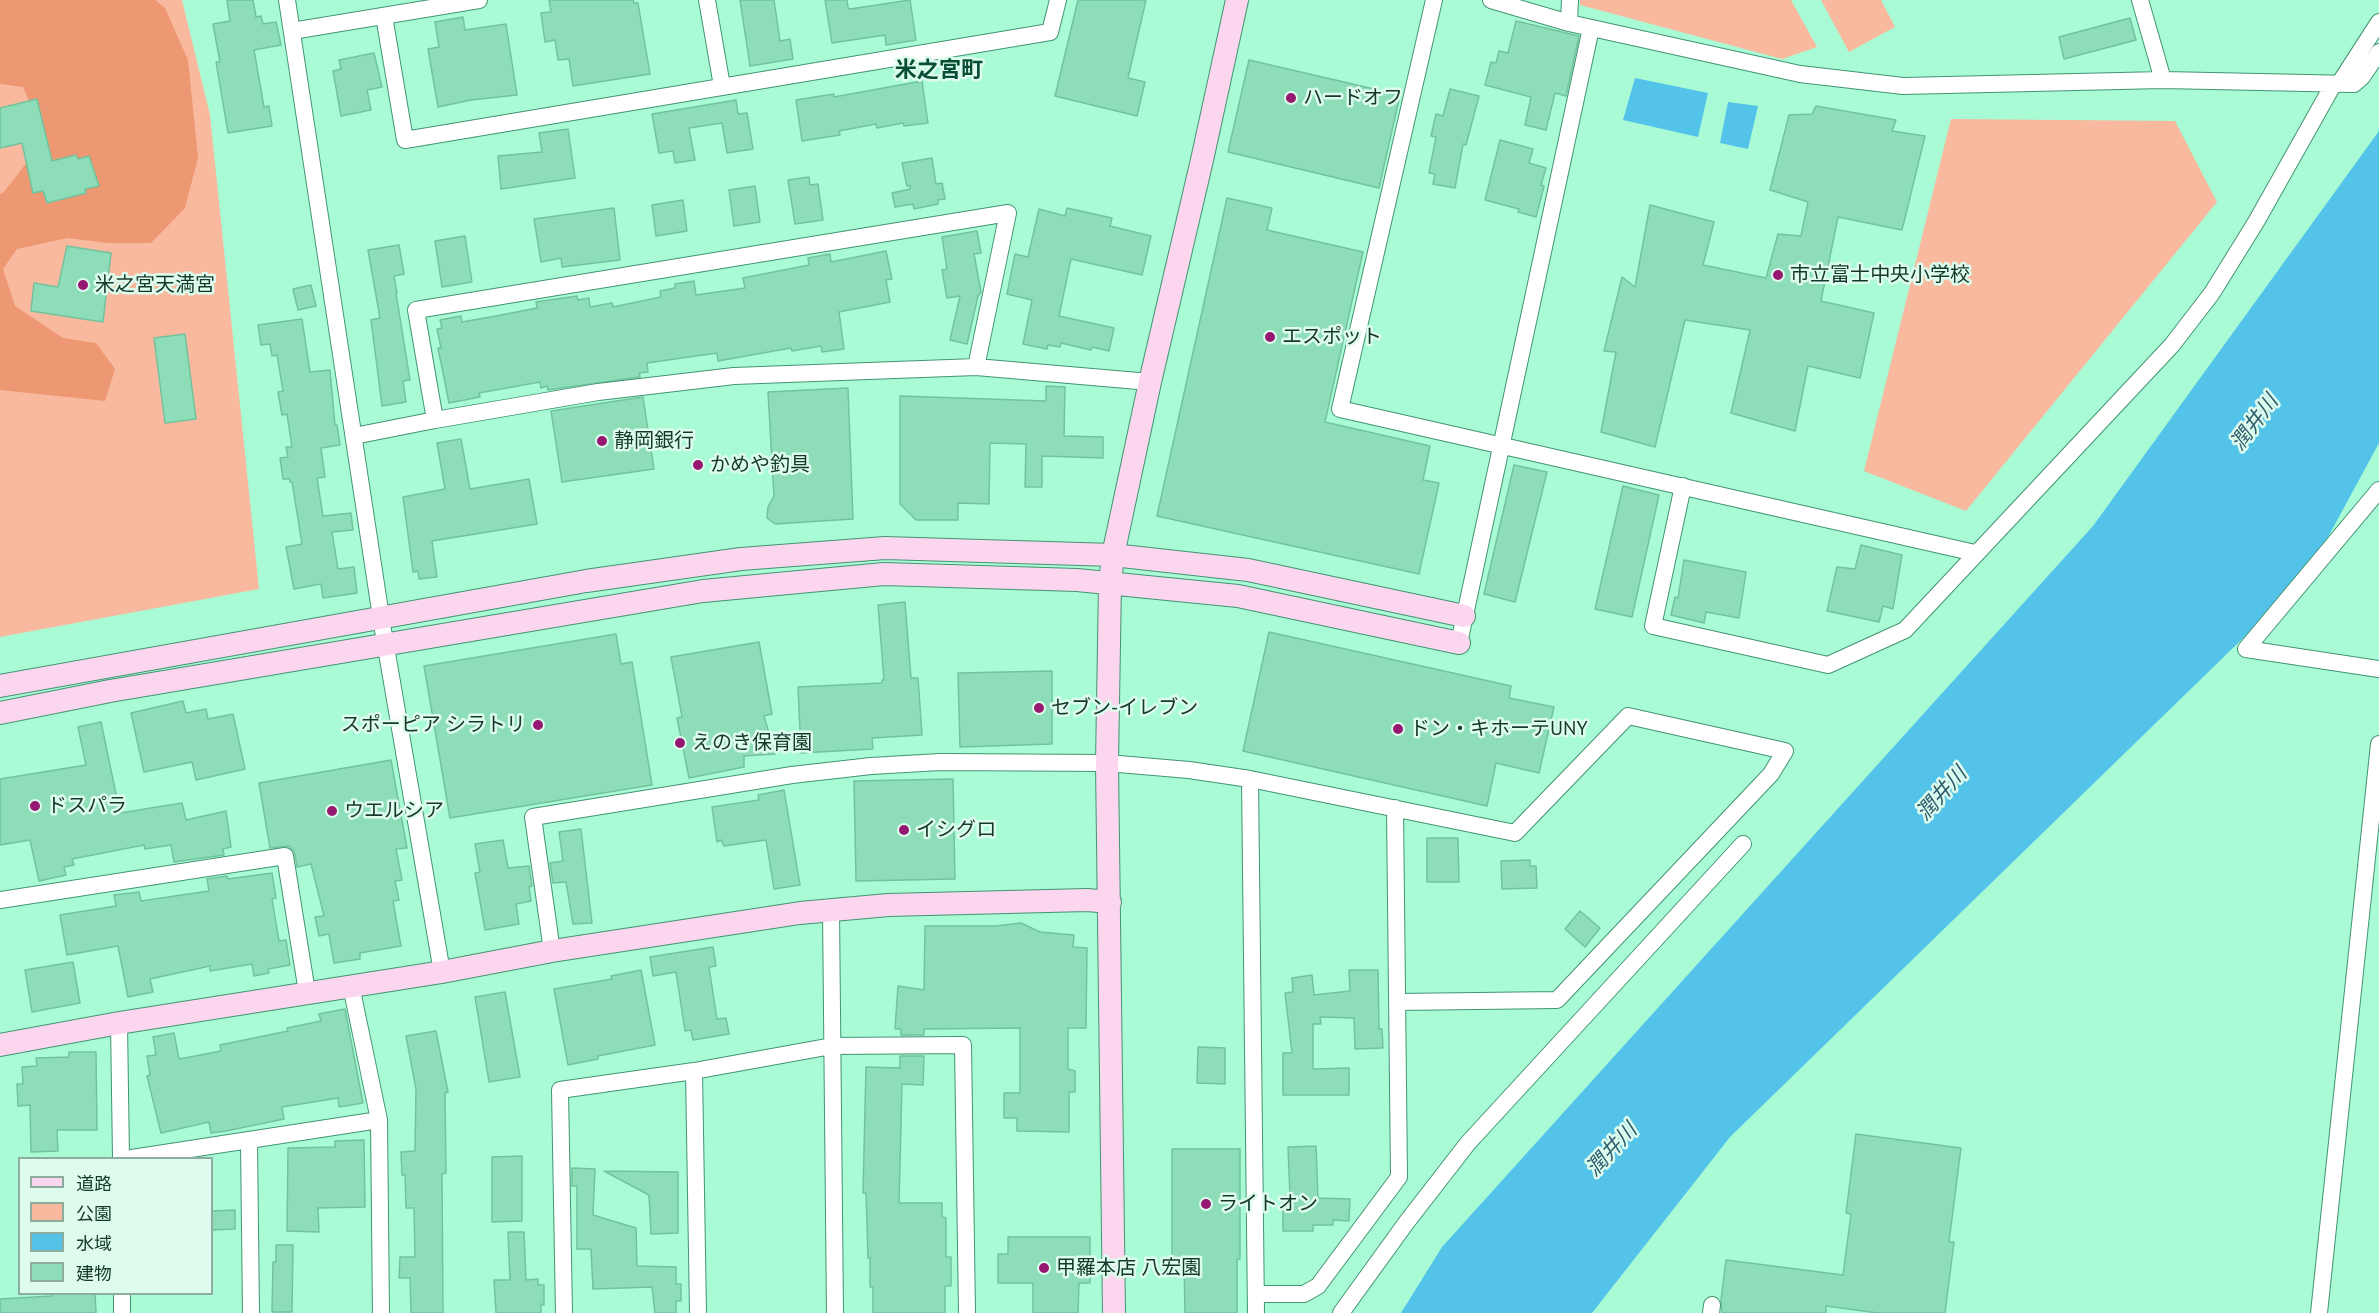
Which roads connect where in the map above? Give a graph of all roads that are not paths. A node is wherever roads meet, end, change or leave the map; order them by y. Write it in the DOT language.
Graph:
graph roads {
  1 [pos="287,0"];
  2 [pos="479,0"];
  3 [pos="707,0"];
  4 [pos="1058,0"];
  5 [pos="1237,0"];
  6 [pos="1434,0"];
  7 [pos="1491,0"];
  8 [pos="1570,0"];
  9 [pos="2140,0"];
  10 [pos="384,16"];
  11 [pos="2379,22"];
  12 [pos="1569,23"];
  13 [pos="1591,28"];
  14 [pos="292,31"];
  15 [pos="2379,52"];
  16 [pos="2163,80"];
  17 [pos="2336,85"];
  18 [pos="722,86"];
  19 [pos="976,367"];
  20 [pos="1150,382"];
  21 [pos="435,420"];
  22 [pos="354,436"];
  23 [pos="1501,446"];
  24 [pos="1683,486"];
  25 [pos="2379,490"];
  26 [pos="1975,553"];
  27 [pos="1113,555"];
  28 [pos="1110,584"];
  29 [pos="1464,616"];
  30 [pos="381,617"];
  31 [pos="1459,643"];
  32 [pos="385,644"];
  33 [pos="2379,669"];
  34 [pos="0,686"];
  35 [pos="0,713"];
  36 [pos="2379,744"];
  37 [pos="1107,763"];
  38 [pos="1250,779"];
  39 [pos="1395,808"];
  40 [pos="1743,843"];
  41 [pos="0,900"];
  42 [pos="1110,902"];
  43 [pos="831,909"];
  44 [pos="552,951"];
  45 [pos="442,972"];
  46 [pos="351,986"];
  47 [pos="307,992"];
  48 [pos="1398,1002"];
  49 [pos="119,1023"];
  50 [pos="0,1045"];
  51 [pos="832,1046"];
  52 [pos="694,1071"];
  53 [pos="379,1120"];
  54 [pos="249,1142"];
  55 [pos="121,1157"];
  56 [pos="139,1157"];
  57 [pos="1256,1294"];
  58 [pos="122,1295"];
  59 [pos="122,1313"];
  60 [pos="251,1313"];
  61 [pos="381,1313"];
  62 [pos="564,1313"];
  63 [pos="698,1313"];
  64 [pos="836,1313"];
  65 [pos="967,1313"];
  66 [pos="1114,1313"];
  67 [pos="1256,1313"];
  68 [pos="1341,1313"];
  69 [pos="2319,1313"];
  1 -- 14 [label="street"];
  2 -- 10 [label="street"];
  3 -- 18 [label="street"];
  4 -- 18 [label="street"];
  5 -- 20 [label="street"];
  6 -- 23 [label="street"];
  7 -- 12 [label="street"];
  8 -- 12 [label="street"];
  9 -- 16 [label="street"];
  10 -- 14 [label="street"];
  10 -- 18 [label="street"];
  11 -- 17 [label="street"];
  12 -- 13 [label="street"];
  13 -- 16 [label="street"];
  13 -- 23 [label="street"];
  14 -- 22 [label="street"];
  15 -- 17 [label="street"];
  16 -- 17 [label="street"];
  17 -- 26 [label="street"];
  19 -- 20 [label="street"];
  19 -- 21 [label="street"];
  19 -- 21 [label="street"];
  20 -- 27 [label="street"];
  21 -- 22 [label="street"];
  22 -- 30 [label="street"];
  23 -- 24 [label="street"];
  23 -- 29 [label="street"];
  24 -- 26 [label="street"];
  24 -- 26 [label="street"];
  25 -- 33 [label="street"];
  27 -- 28 [label="street"];
  27 -- 29 [label="street"];
  27 -- 30 [label="street"];
  28 -- 31 [label="street"];
  28 -- 32 [label="street"];
  28 -- 37 [label="street"];
  29 -- 31 [label="street"];
  30 -- 32 [label="street"];
  30 -- 34 [label="street"];
  32 -- 35 [label="street"];
  32 -- 45 [label="street"];
  36 -- 69 [label="street"];
  37 -- 38 [label="street"];
  37 -- 42 [label="street"];
  37 -- 44 [label="street"];
  38 -- 39 [label="street"];
  38 -- 57 [label="street"];
  39 -- 48 [label="street"];
  39 -- 48 [label="street"];
  40 -- 68 [label="street"];
  41 -- 47 [label="street"];
  42 -- 43 [label="street"];
  42 -- 66 [label="street"];
  43 -- 44 [label="street"];
  43 -- 51 [label="street"];
  44 -- 45 [label="street"];
  45 -- 46 [label="street"];
  46 -- 47 [label="street"];
  46 -- 53 [label="street"];
  47 -- 49 [label="street"];
  48 -- 57 [label="street"];
  49 -- 50 [label="street"];
  49 -- 55 [label="street"];
  51 -- 52 [label="street"];
  51 -- 64 [label="street"];
  51 -- 65 [label="street"];
  52 -- 62 [label="street"];
  52 -- 63 [label="street"];
  53 -- 54 [label="street"];
  53 -- 61 [label="street"];
  54 -- 56 [label="street"];
  54 -- 60 [label="street"];
  57 -- 67 [label="street"];
  58 -- 59 [label="street"];
}
